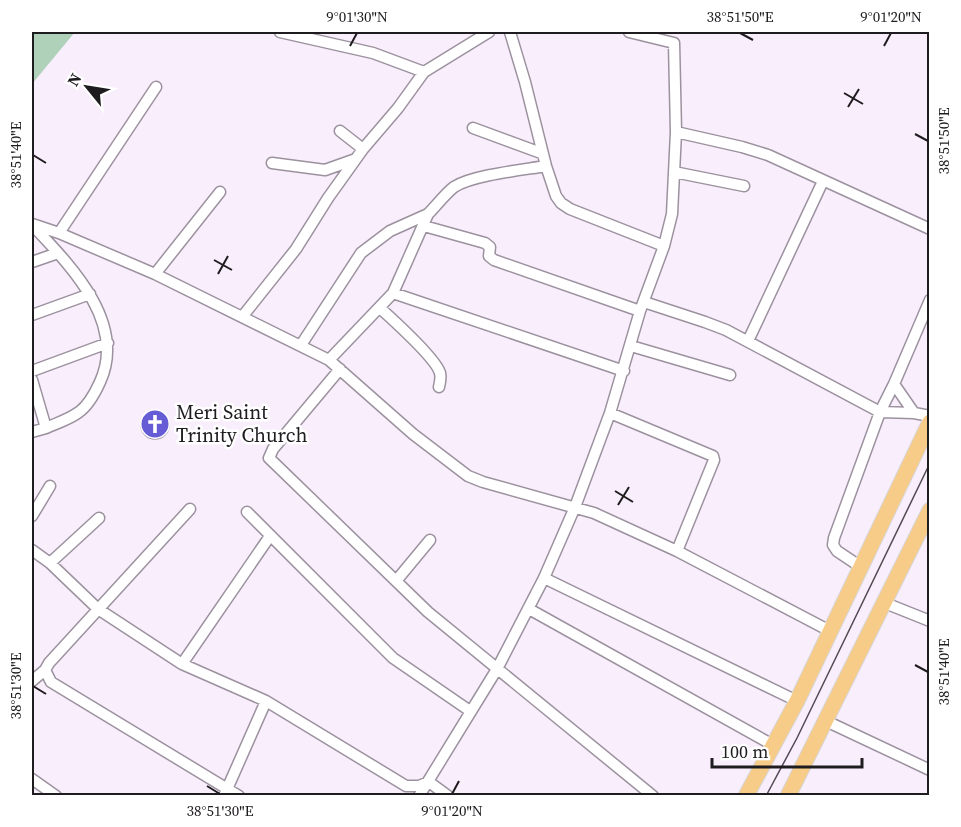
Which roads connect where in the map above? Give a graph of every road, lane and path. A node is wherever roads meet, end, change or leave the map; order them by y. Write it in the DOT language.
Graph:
graph roads {
  1 [pos="280,32"];
  2 [pos="489,32"];
  3 [pos="510,32"];
  4 [pos="629,32"];
  5 [pos="674,32"];
  6 [pos="674,44"];
  7 [pos="424,72"];
  8 [pos="156,87"];
  9 [pos="473,128"];
  10 [pos="340,132"];
  11 [pos="676,132"];
  12 [pos="541,153"];
  13 [pos="359,154"];
  14 [pos="272,163"];
  15 [pos="546,166"];
  16 [pos="674,172"];
  17 [pos="823,181"];
  18 [pos="744,186"];
  19 [pos="220,192"];
  20 [pos="428,214"];
  21 [pos="32,225"];
  22 [pos="424,226"];
  23 [pos="930,229"];
  24 [pos="59,233"];
  25 [pos="664,246"];
  26 [pos="58,253"];
  27 [pos="32,262"];
  28 [pos="156,274"];
  29 [pos="393,292"];
  30 [pos="90,294"];
  31 [pos="929,304"];
  32 [pos="642,306"];
  33 [pos="380,308"];
  34 [pos="32,315"];
  35 [pos="242,317"];
  36 [pos="748,341"];
  37 [pos="108,343"];
  38 [pos="301,345"];
  39 [pos="631,346"];
  40 [pos="329,360"];
  41 [pos="340,369"];
  42 [pos="32,371"];
  43 [pos="624,371"];
  44 [pos="730,375"];
  45 [pos="32,380"];
  46 [pos="894,384"];
  47 [pos="440,387"];
  48 [pos="880,412"];
  49 [pos="610,413"];
  50 [pos="914,413"];
  51 [pos="930,416"];
  52 [pos="930,422"];
  53 [pos="46,428"];
  54 [pos="32,432"];
  55 [pos="50,486"];
  56 [pos="575,507"];
  57 [pos="190,509"];
  58 [pos="930,510"];
  59 [pos="247,512"];
  60 [pos="32,516"];
  61 [pos="99,518"];
  62 [pos="270,536"];
  63 [pos="430,540"];
  64 [pos="32,550"];
  65 [pos="678,551"];
  66 [pos="50,563"];
  67 [pos="861,567"];
  68 [pos="544,578"];
  69 [pos="396,582"];
  70 [pos="885,603"];
  71 [pos="98,609"];
  72 [pos="529,609"];
  73 [pos="930,621"];
  74 [pos="830,631"];
  75 [pos="182,664"];
  76 [pos="497,669"];
  77 [pos="45,670"];
  78 [pos="32,681"];
  79 [pos="266,701"];
  80 [pos="797,701"];
  81 [pos="470,711"];
  82 [pos="826,721"];
  83 [pos="773,746"];
  84 [pos="930,770"];
  85 [pos="32,779"];
  86 [pos="429,782"];
  87 [pos="225,792"];
  88 [pos="56,795"];
  89 [pos="239,795"];
  90 [pos="419,795"];
  91 [pos="448,795"];
  92 [pos="653,795"];
  93 [pos="746,795"];
  94 [pos="788,795"];
  1 -- 7 [label="street"];
  2 -- 7 [label="street"];
  3 -- 12 [label="street"];
  4 -- 6 [label="street"];
  5 -- 6 [label="street"];
  6 -- 11 [label="street"];
  7 -- 13 [label="street"];
  8 -- 24 [label="street"];
  9 -- 12 [label="street"];
  10 -- 13 [label="street"];
  11 -- 16 [label="street"];
  11 -- 17 [label="street"];
  12 -- 15 [label="street"];
  13 -- 14 [label="street"];
  13 -- 35 [label="street"];
  15 -- 20 [label="street"];
  15 -- 25 [label="street"];
  16 -- 18 [label="street"];
  16 -- 25 [label="street"];
  17 -- 23 [label="street"];
  17 -- 36 [label="street"];
  19 -- 28 [label="street"];
  20 -- 22 [label="street"];
  20 -- 38 [label="street"];
  21 -- 24 [label="street"];
  21 -- 26 [label="street"];
  22 -- 29 [label="street"];
  22 -- 32 [label="street"];
  24 -- 28 [label="street"];
  25 -- 32 [label="street"];
  26 -- 27 [label="street"];
  26 -- 30 [label="street"];
  28 -- 35 [label="street"];
  29 -- 33 [label="street"];
  29 -- 43 [label="street"];
  30 -- 34 [label="street"];
  30 -- 37 [label="street"];
  31 -- 46 [label="street"];
  32 -- 36 [label="street"];
  32 -- 39 [label="street"];
  33 -- 40 [label="street"];
  33 -- 47 [label="street"];
  35 -- 38 [label="street"];
  36 -- 48 [label="street"];
  37 -- 42 [label="street"];
  37 -- 53 [label="street"];
  38 -- 40 [label="street"];
  39 -- 43 [label="street"];
  39 -- 44 [label="street"];
  40 -- 41 [label="street"];
  41 -- 56 [label="street"];
  41 -- 69 [label="street"];
  43 -- 49 [label="street"];
  45 -- 53 [label="street"];
  46 -- 48 [label="street"];
  46 -- 50 [label="street"];
  48 -- 50 [label="street"];
  48 -- 67 [label="street"];
  49 -- 56 [label="street"];
  49 -- 65 [label="street"];
  50 -- 51 [label="street"];
  52 -- 67 [label="main road"];
  53 -- 54 [label="street"];
  55 -- 60 [label="street"];
  56 -- 65 [label="street"];
  56 -- 68 [label="street"];
  57 -- 71 [label="street"];
  58 -- 70 [label="main road"];
  59 -- 62 [label="street"];
  61 -- 66 [label="street"];
  62 -- 75 [label="street"];
  62 -- 81 [label="street"];
  63 -- 69 [label="street"];
  64 -- 66 [label="street"];
  65 -- 74 [label="street"];
  66 -- 71 [label="street"];
  67 -- 74 [label="main road"];
  68 -- 72 [label="street"];
  68 -- 80 [label="street"];
  69 -- 76 [label="street"];
  70 -- 73 [label="street"];
  70 -- 82 [label="main road"];
  71 -- 75 [label="street"];
  71 -- 77 [label="street"];
  72 -- 76 [label="street"];
  72 -- 83 [label="street"];
  74 -- 80 [label="main road"];
  75 -- 79 [label="street"];
  76 -- 81 [label="street"];
  76 -- 92 [label="street"];
  77 -- 78 [label="street"];
  77 -- 87 [label="street"];
  79 -- 86 [label="street"];
  79 -- 87 [label="street"];
  80 -- 83 [label="main road"];
  81 -- 86 [label="street"];
  82 -- 84 [label="street"];
  82 -- 94 [label="main road"];
  83 -- 93 [label="main road"];
  85 -- 88 [label="street"];
  86 -- 90 [label="street"];
  86 -- 91 [label="street"];
  87 -- 89 [label="street"];
}
